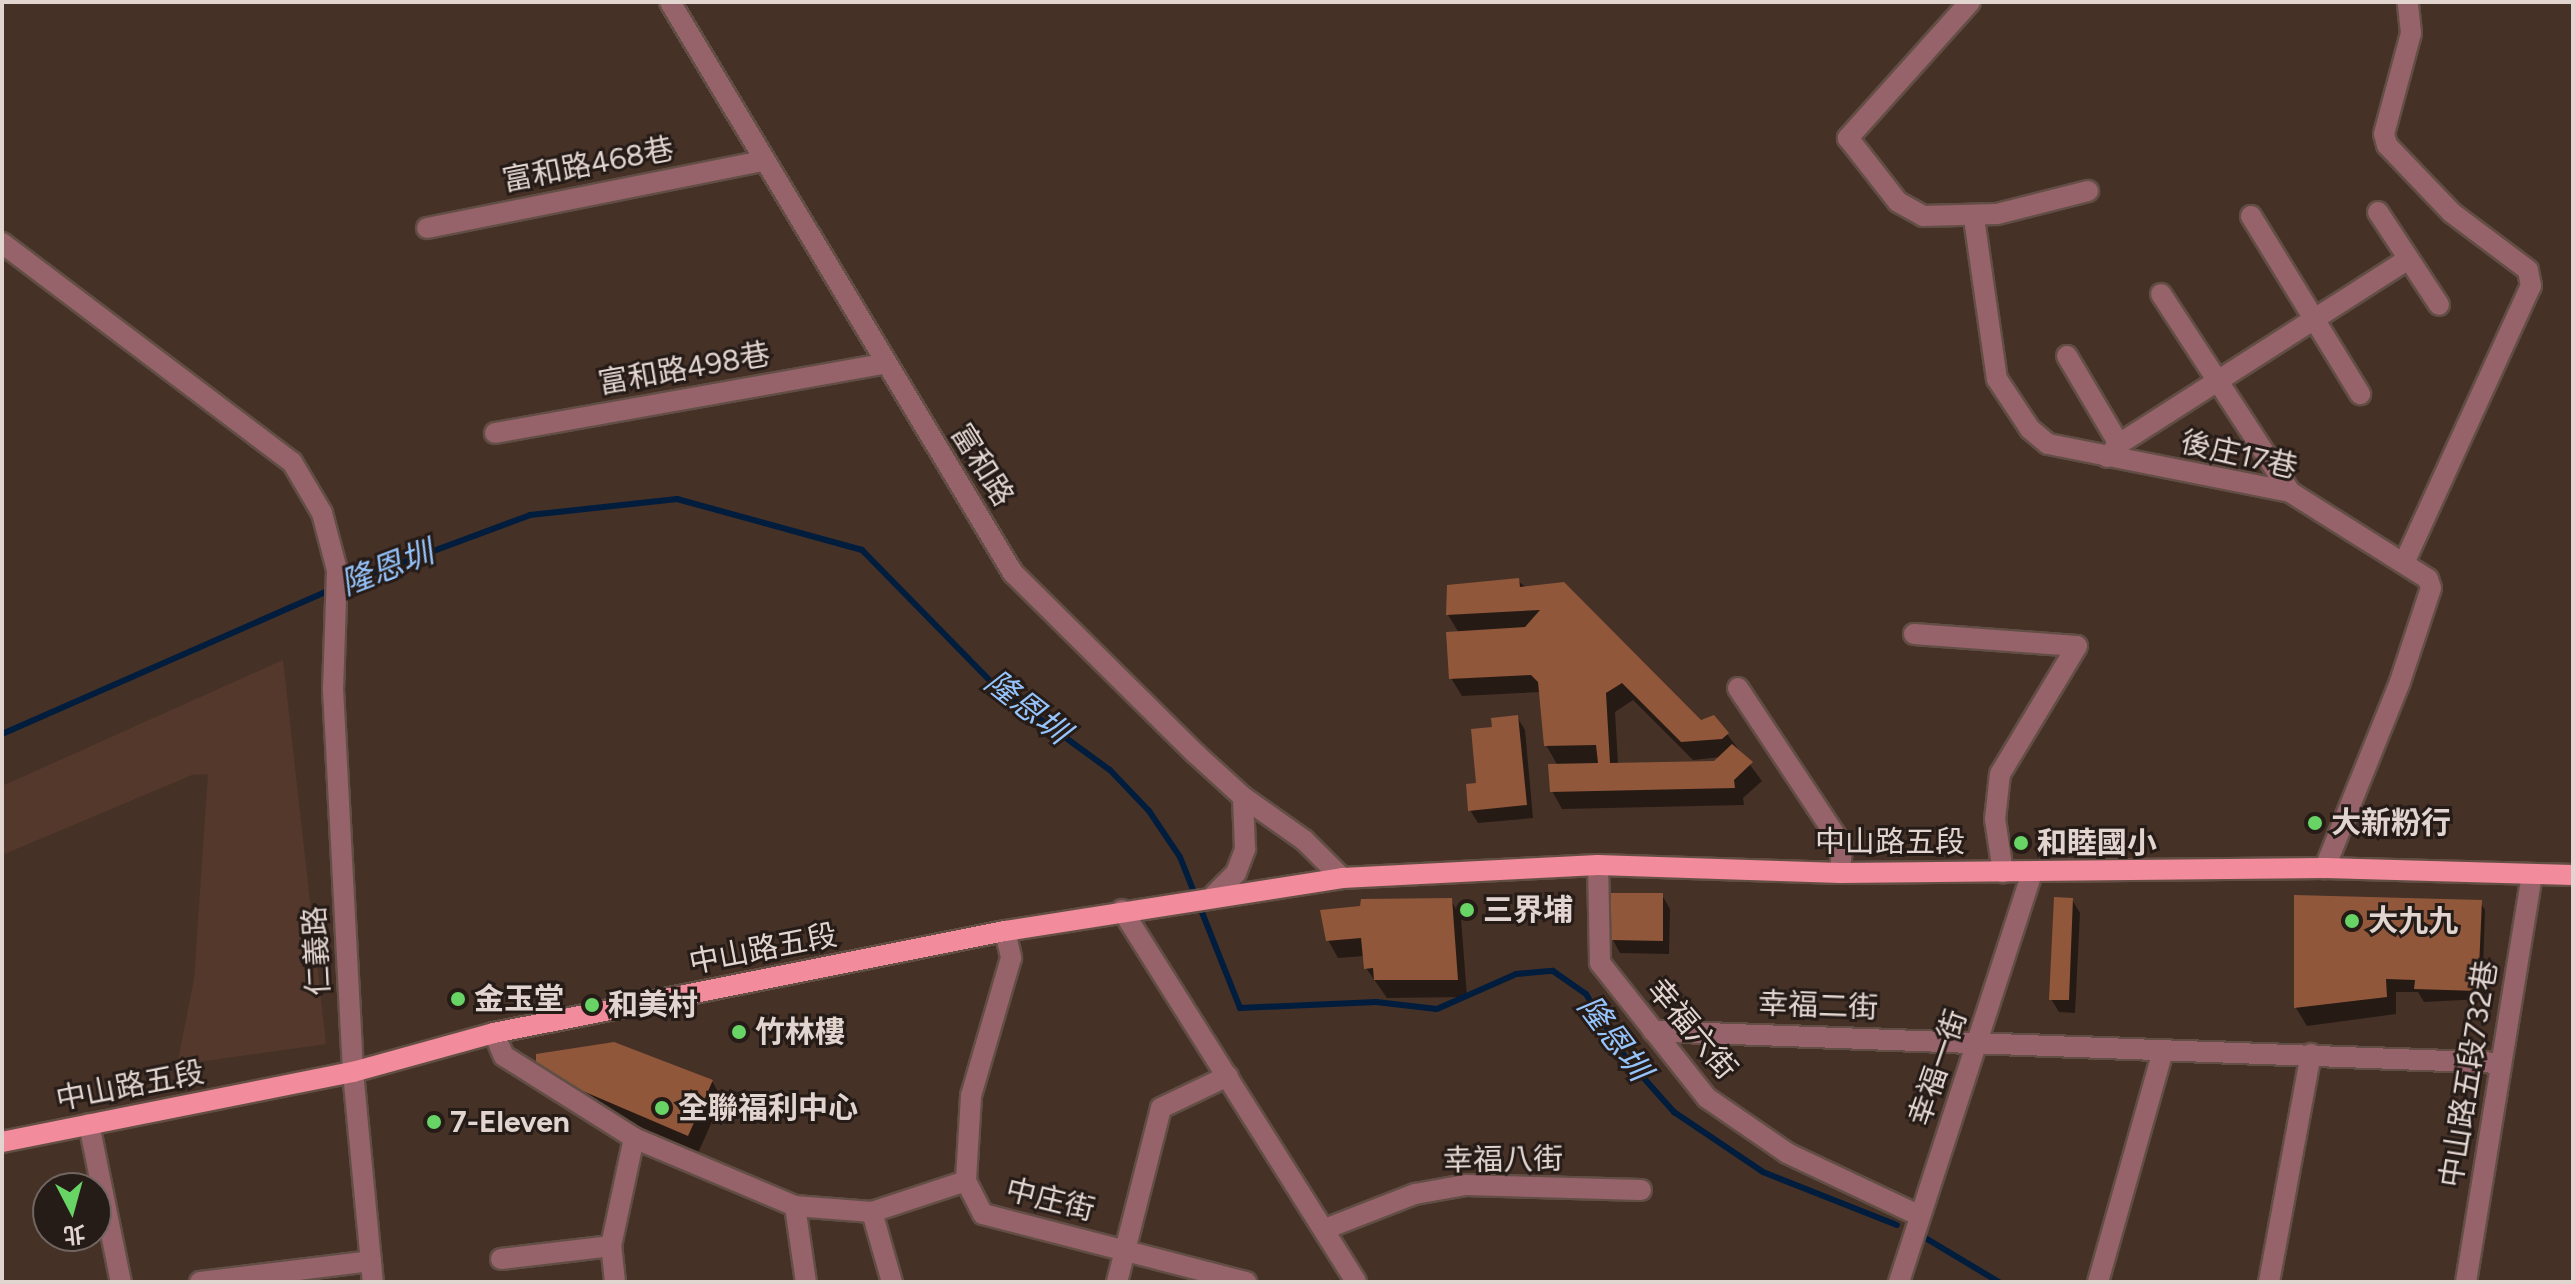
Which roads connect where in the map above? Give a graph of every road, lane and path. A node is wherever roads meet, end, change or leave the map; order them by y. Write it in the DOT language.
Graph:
graph roads {
  1 [pos="670,2"];
  2 [pos="1970,2"];
  3 [pos="2408,2"];
  4 [pos="761,161"];
  5 [pos="2088,191"];
  6 [pos="2378,212"];
  7 [pos="2251,216"];
  8 [pos="1974,218"];
  9 [pos="427,228"];
  10 [pos="2,243"];
  11 [pos="2407,260"];
  12 [pos="2161,294"];
  13 [pos="2439,305"];
  14 [pos="2314,319"];
  15 [pos="2067,356"];
  16 [pos="884,364"];
  17 [pos="2216,381"];
  18 [pos="2360,394"];
  19 [pos="495,433"];
  20 [pos="2113,450"];
  21 [pos="2290,492"];
  22 [pos="2404,563"];
  23 [pos="1914,634"];
  24 [pos="1738,688"];
  25 [pos="1243,797"];
  26 [pos="1598,865"];
  27 [pos="2325,868"];
  28 [pos="2003,872"];
  29 [pos="1840,873"];
  30 [pos="2032,873"];
  31 [pos="2532,875"];
  32 [pos="2573,875"];
  33 [pos="1342,878"];
  34 [pos="1211,896"];
  35 [pos="1122,910"];
  36 [pos="1005,931"];
  37 [pos="1653,1031"];
  38 [pos="494,1033"];
  39 [pos="1980,1040"];
  40 [pos="2162,1054"];
  41 [pos="2311,1054"];
  42 [pos="2501,1063"];
  43 [pos="353,1072"];
  44 [pos="1228,1076"];
  45 [pos="89,1124"];
  46 [pos="634,1138"];
  47 [pos="2,1142"];
  48 [pos="966,1181"];
  49 [pos="1641,1190"];
  50 [pos="795,1206"];
  51 [pos="872,1212"];
  52 [pos="1918,1215"];
  53 [pos="1325,1229"];
  54 [pos="611,1246"];
  55 [pos="1124,1250"];
  56 [pos="501,1259"];
  57 [pos="371,1261"];
  58 [pos="204,1281"];
  59 [pos="121,1282"];
  60 [pos="373,1282"];
  61 [pos="615,1282"];
  62 [pos="806,1282"];
  63 [pos="881,1282"];
  64 [pos="892,1282"];
  65 [pos="1117,1282"];
  66 [pos="1246,1282"];
  67 [pos="1356,1282"];
  68 [pos="1899,1282"];
  69 [pos="2098,1282"];
  70 [pos="2269,1282"];
  71 [pos="2466,1282"];
  1 -- 4 [label="street, 富和路"];
  2 -- 8 [label="street"];
  3 -- 22 [label="street"];
  4 -- 9 [label="street, 富和路468巷"];
  4 -- 16 [label="street, 富和路"];
  5 -- 8 [label="street"];
  6 -- 11 [label="street"];
  7 -- 14 [label="street"];
  8 -- 20 [label="street, 後庄17巷"];
  10 -- 43 [label="street, 仁義路"];
  11 -- 13 [label="street"];
  11 -- 14 [label="street"];
  12 -- 17 [label="street"];
  14 -- 17 [label="street"];
  14 -- 18 [label="street"];
  15 -- 20 [label="street"];
  16 -- 19 [label="street, 富和路498巷"];
  16 -- 25 [label="street, 富和路"];
  17 -- 20 [label="street"];
  17 -- 21 [label="street"];
  20 -- 21 [label="street, 後庄17巷"];
  21 -- 22 [label="street, 後庄17巷"];
  22 -- 27 [label="street, 後庄17巷"];
  23 -- 28 [label="street"];
  24 -- 29 [label="street"];
  25 -- 33 [label="street, 富和路"];
  25 -- 34 [label="street"];
  26 -- 29 [label="main road, 中山路五段"];
  26 -- 33 [label="main road, 中山路五段"];
  26 -- 37 [label="street, 幸福六街"];
  27 -- 30 [label="main road, 中山路五段"];
  27 -- 31 [label="main road, 中山路五段"];
  28 -- 29 [label="main road, 中山路五段"];
  28 -- 30 [label="main road, 中山路五段"];
  30 -- 39 [label="street, 幸福一街"];
  31 -- 32 [label="main road, 中山路五段"];
  31 -- 42 [label="street, 中山路五段732巷"];
  33 -- 34 [label="main road, 中山路五段"];
  34 -- 35 [label="main road, 中山路五段"];
  35 -- 36 [label="main road, 中山路五段"];
  35 -- 44 [label="street"];
  36 -- 38 [label="main road, 中山路五段"];
  36 -- 48 [label="street, 中庄街"];
  37 -- 39 [label="street, 幸福二街"];
  37 -- 52 [label="street, 幸福六街"];
  38 -- 43 [label="main road, 中山路五段"];
  38 -- 46 [label="street"];
  39 -- 40 [label="street, 幸福二街"];
  39 -- 52 [label="street, 幸福一街"];
  40 -- 41 [label="street, 幸福二街"];
  40 -- 69 [label="street"];
  41 -- 42 [label="street, 幸福二街"];
  41 -- 70 [label="street"];
  42 -- 71 [label="street, 中山路五段732巷"];
  43 -- 45 [label="main road, 中山路五段"];
  43 -- 57 [label="street, 仁義路"];
  44 -- 53 [label="street"];
  44 -- 55 [label="street"];
  45 -- 47 [label="main road, 中山路五段"];
  45 -- 59 [label="street"];
  46 -- 50 [label="street"];
  46 -- 54 [label="street"];
  48 -- 51 [label="street"];
  48 -- 55 [label="street, 中庄街"];
  49 -- 53 [label="street, 幸福八街"];
  50 -- 51 [label="street"];
  50 -- 62 [label="street"];
  51 -- 63 [label="street"];
  51 -- 64 [label="street"];
  52 -- 68 [label="street, 幸福一街"];
  53 -- 67 [label="street"];
  54 -- 56 [label="street"];
  54 -- 61 [label="street"];
  55 -- 65 [label="street"];
  55 -- 66 [label="street, 中庄街"];
  57 -- 58 [label="street"];
  57 -- 60 [label="street, 仁義路"];
}
